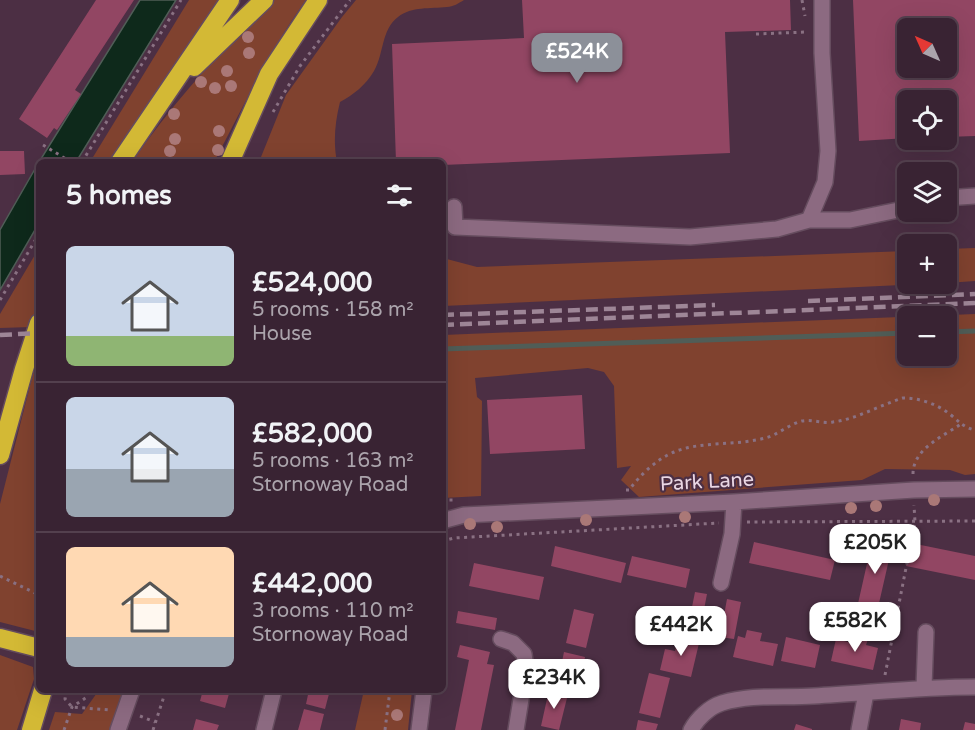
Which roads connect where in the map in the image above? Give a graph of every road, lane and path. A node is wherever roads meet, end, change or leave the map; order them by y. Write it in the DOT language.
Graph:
graph roads {
  1 [pos="181,0"];
  2 [pos="230,0"];
  3 [pos="264,0"];
  4 [pos="318,0"];
  5 [pos="350,0"];
  6 [pos="822,0"];
  7 [pos="806,33"];
  8 [pos="756,34"];
  9 [pos="167,93"];
  10 [pos="269,119"];
  11 [pos="43,145"];
  12 [pos="66,159"];
  13 [pos="84,159"];
  14 [pos="122,159"];
  15 [pos="231,159"];
  16 [pos="975,196"];
  17 [pos="957,197"];
  18 [pos="454,207"];
  19 [pos="897,210"];
  20 [pos="809,220"];
  21 [pos="36,239"];
  22 [pos="0,300"];
  23 [pos="36,331"];
  24 [pos="961,424"];
  25 [pos="975,430"];
  26 [pos="0,455"];
  27 [pos="975,489"];
  28 [pos="629,490"];
  29 [pos="914,490"];
  30 [pos="734,502"];
  31 [pos="446,520"];
  32 [pos="975,521"];
  33 [pos="733,522"];
  34 [pos="915,522"];
  35 [pos="446,539"];
  36 [pos="0,576"];
  37 [pos="721,583"];
  38 [pos="36,594"];
  39 [pos="926,632"];
  40 [pos="0,638"];
  41 [pos="501,639"];
  42 [pos="36,647"];
  43 [pos="924,687"];
  44 [pos="975,687"];
  45 [pos="881,691"];
  46 [pos="43,693"];
  47 [pos="66,693"];
  48 [pos="88,693"];
  49 [pos="131,693"];
  50 [pos="165,693"];
  51 [pos="273,693"];
  52 [pos="390,693"];
  53 [pos="424,693"];
  54 [pos="866,693"];
  55 [pos="72,707"];
  56 [pos="125,711"];
  57 [pos="155,722"];
  58 [pos="31,730"];
  59 [pos="64,730"];
  60 [pos="118,730"];
  61 [pos="153,730"];
  62 [pos="264,730"];
  63 [pos="386,730"];
  64 [pos="419,730"];
  65 [pos="516,730"];
  66 [pos="691,730"];
  67 [pos="859,730"];
  1 -- 13 [label="path"];
  2 -- 9 [label="highway"];
  3 -- 9 [label="highway"];
  4 -- 15 [label="highway"];
  5 -- 10 [label="path"];
  6 -- 20 [label="street"];
  7 -- 8 [label="path"];
  9 -- 14 [label="highway"];
  11 -- 12 [label="path"];
  16 -- 17 [label="street"];
  18 -- 20 [label="street"];
  19 -- 20 [label="street"];
  21 -- 22 [label="path"];
  23 -- 26 [label="highway"];
  24 -- 25 [label="path"];
  24 -- 28 [label="path"];
  24 -- 29 [label="path"];
  27 -- 29 [label="street, Park Lane"];
  29 -- 30 [label="street, Park Lane"];
  29 -- 34 [label="path"];
  30 -- 31 [label="street, Park Lane"];
  30 -- 33 [label="street"];
  32 -- 34 [label="path"];
  33 -- 34 [label="path"];
  33 -- 35 [label="path"];
  33 -- 37 [label="street"];
  34 -- 45 [label="path"];
  36 -- 38 [label="path"];
  39 -- 43 [label="street"];
  40 -- 42 [label="highway"];
  41 -- 65 [label="street"];
  43 -- 44 [label="street"];
  43 -- 45 [label="street"];
  45 -- 54 [label="street"];
  46 -- 58 [label="highway"];
  47 -- 55 [label="path"];
  48 -- 55 [label="path"];
  49 -- 56 [label="street"];
  50 -- 57 [label="path"];
  51 -- 62 [label="street"];
  52 -- 63 [label="path"];
  53 -- 64 [label="street"];
  54 -- 66 [label="street"];
  54 -- 67 [label="street"];
  55 -- 56 [label="path"];
  55 -- 59 [label="path"];
  56 -- 57 [label="path"];
  56 -- 60 [label="street"];
  57 -- 61 [label="path"];
}
